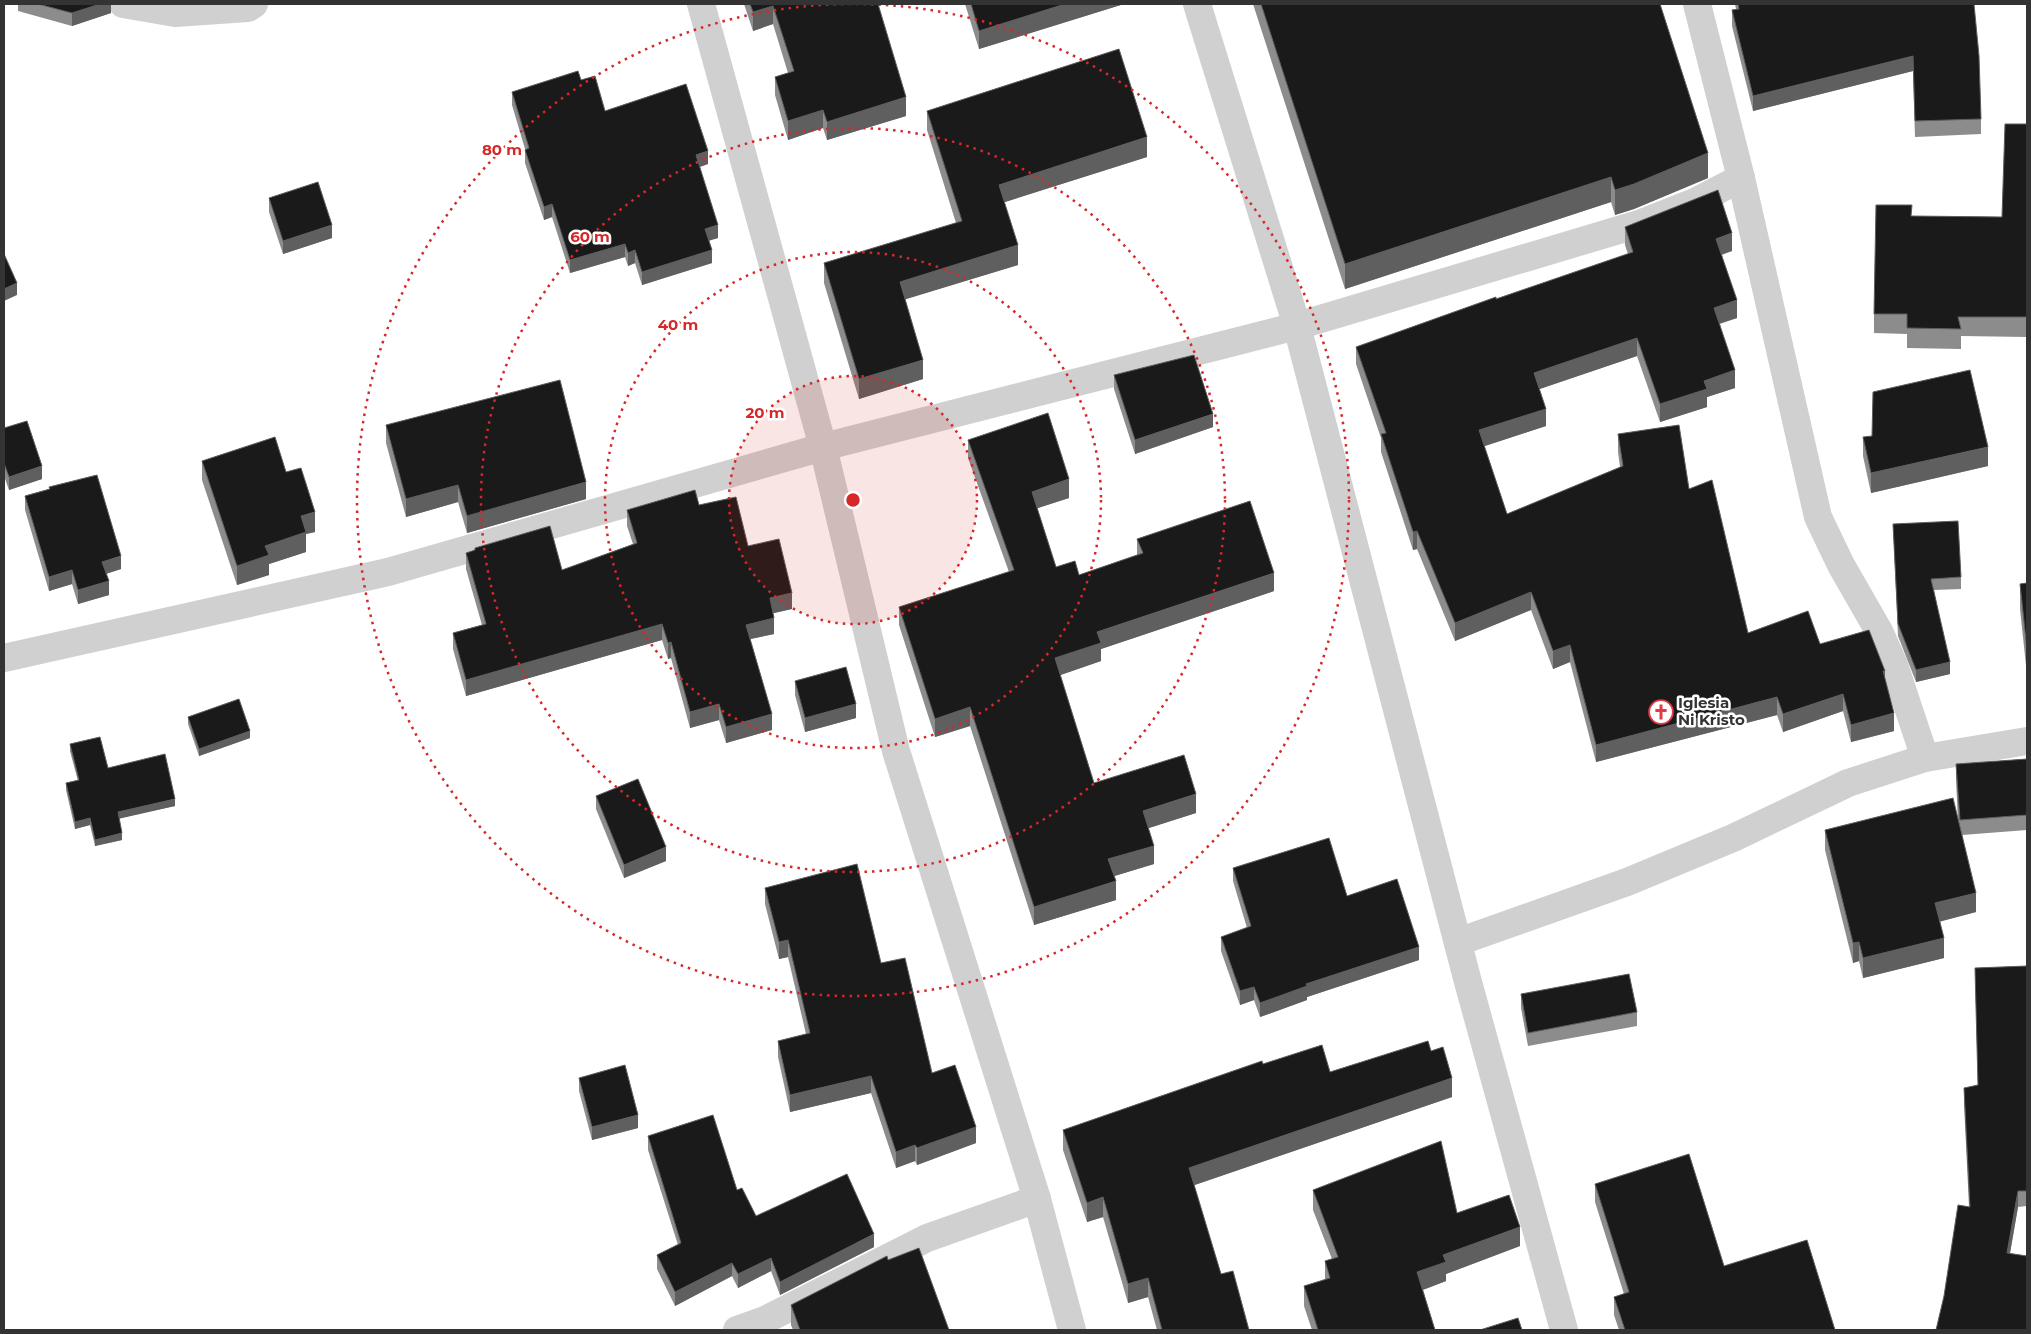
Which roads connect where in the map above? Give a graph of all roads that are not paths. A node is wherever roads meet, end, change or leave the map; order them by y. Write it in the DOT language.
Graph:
graph roads {
  1 [pos="123,4"];
  2 [pos="254,4"];
  3 [pos="701,4"];
  4 [pos="1197,4"];
  5 [pos="1697,4"];
  6 [pos="1741,178"];
  7 [pos="1297,326"];
  8 [pos="823,447"];
  9 [pos="4,658"];
  10 [pos="2027,741"];
  11 [pos="1925,758"];
  12 [pos="1458,942"];
  13 [pos="1037,1199"];
  14 [pos="737,1330"];
  15 [pos="1072,1330"];
  16 [pos="1564,1330"];
  1 -- 2 [label="street"];
  3 -- 8 [label="street"];
  4 -- 7 [label="street"];
  5 -- 6 [label="street"];
  6 -- 7 [label="street"];
  6 -- 11 [label="street"];
  7 -- 8 [label="street"];
  7 -- 12 [label="street"];
  8 -- 9 [label="street"];
  8 -- 13 [label="street"];
  10 -- 11 [label="street"];
  11 -- 12 [label="street"];
  12 -- 16 [label="street"];
  13 -- 14 [label="street"];
  13 -- 15 [label="street"];
}
